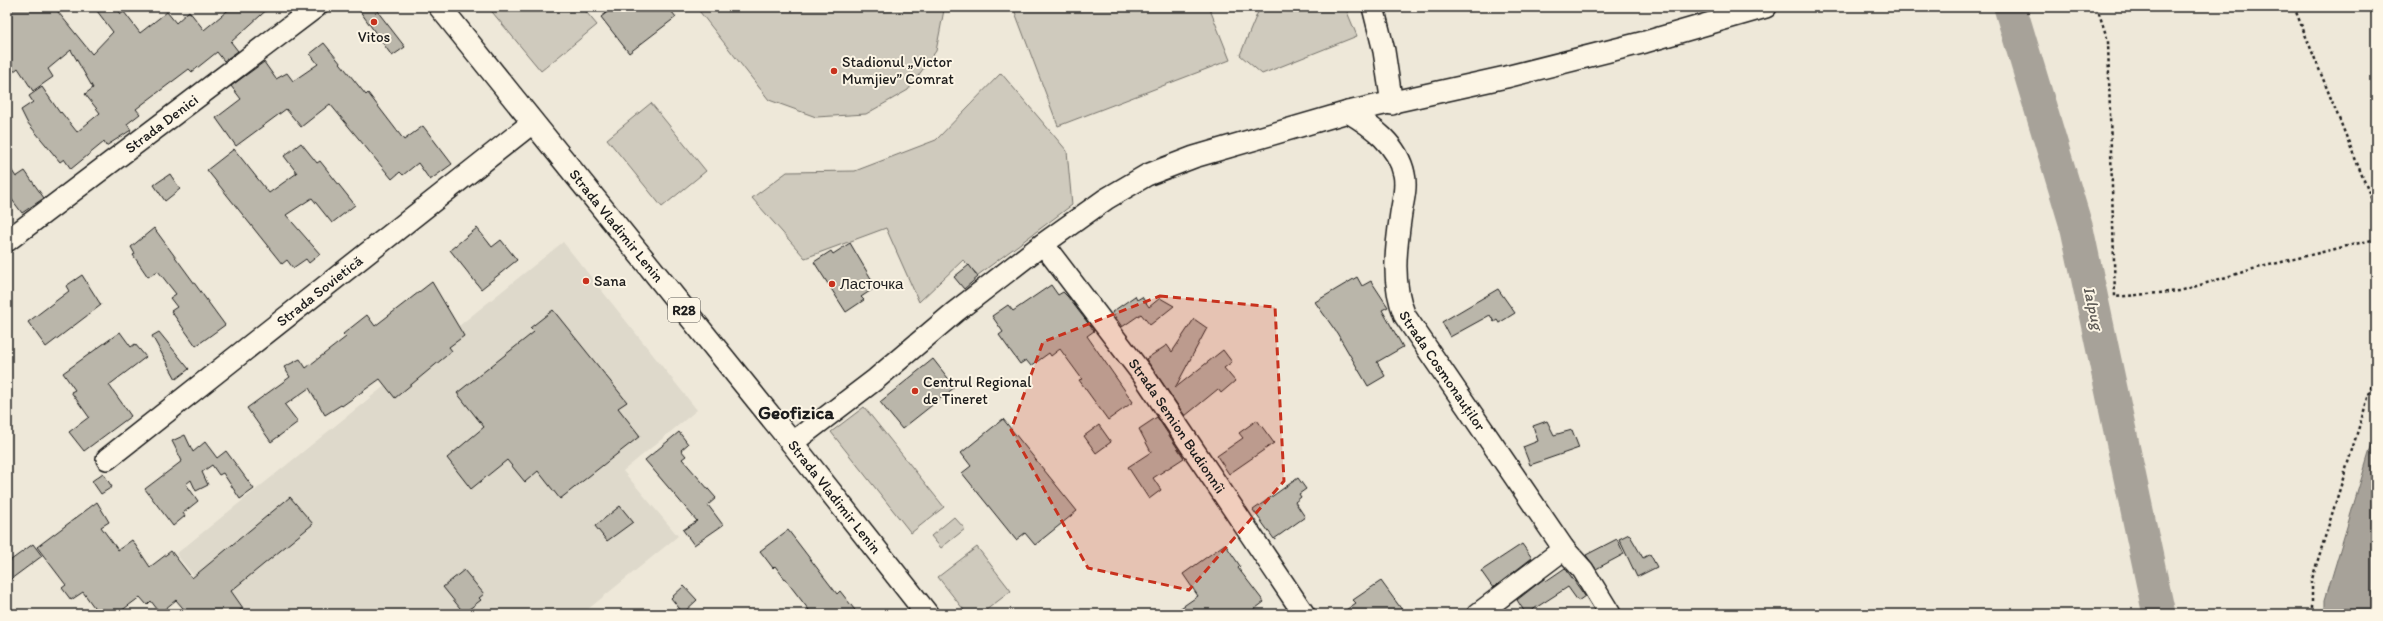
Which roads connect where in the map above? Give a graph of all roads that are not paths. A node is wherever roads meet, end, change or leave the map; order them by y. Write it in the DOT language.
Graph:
graph roads {
  1 [pos="316,7"];
  2 [pos="440,7"];
  3 [pos="1374,7"];
  4 [pos="1766,7"];
  5 [pos="1392,104"];
  6 [pos="1348,112"];
  7 [pos="532,123"];
  8 [pos="7,241"];
  9 [pos="1043,244"];
  10 [pos="792,444"];
  11 [pos="107,459"];
  12 [pos="1564,549"];
  13 [pos="927,614"];
  14 [pos="1304,614"];
  15 [pos="1478,614"];
  16 [pos="1610,614"];
  1 -- 8 [label="street, Strada Denici"];
  2 -- 7 [label="main road, Strada Vladimir Lenin / R28"];
  3 -- 5 [label="street"];
  4 -- 5 [label="street"];
  5 -- 6 [label="street"];
  6 -- 9 [label="street"];
  6 -- 12 [label="street, Strada Cosmonauților"];
  7 -- 10 [label="main road, Strada Vladimir Lenin / R28"];
  7 -- 11 [label="street, Strada Sovietică"];
  9 -- 10 [label="street"];
  9 -- 14 [label="street, Strada Semion Budionnîi"];
  10 -- 13 [label="main road, Strada Vladimir Lenin / R28"];
  12 -- 15 [label="street"];
  12 -- 16 [label="street, Strada Cosmonauților"];
}
